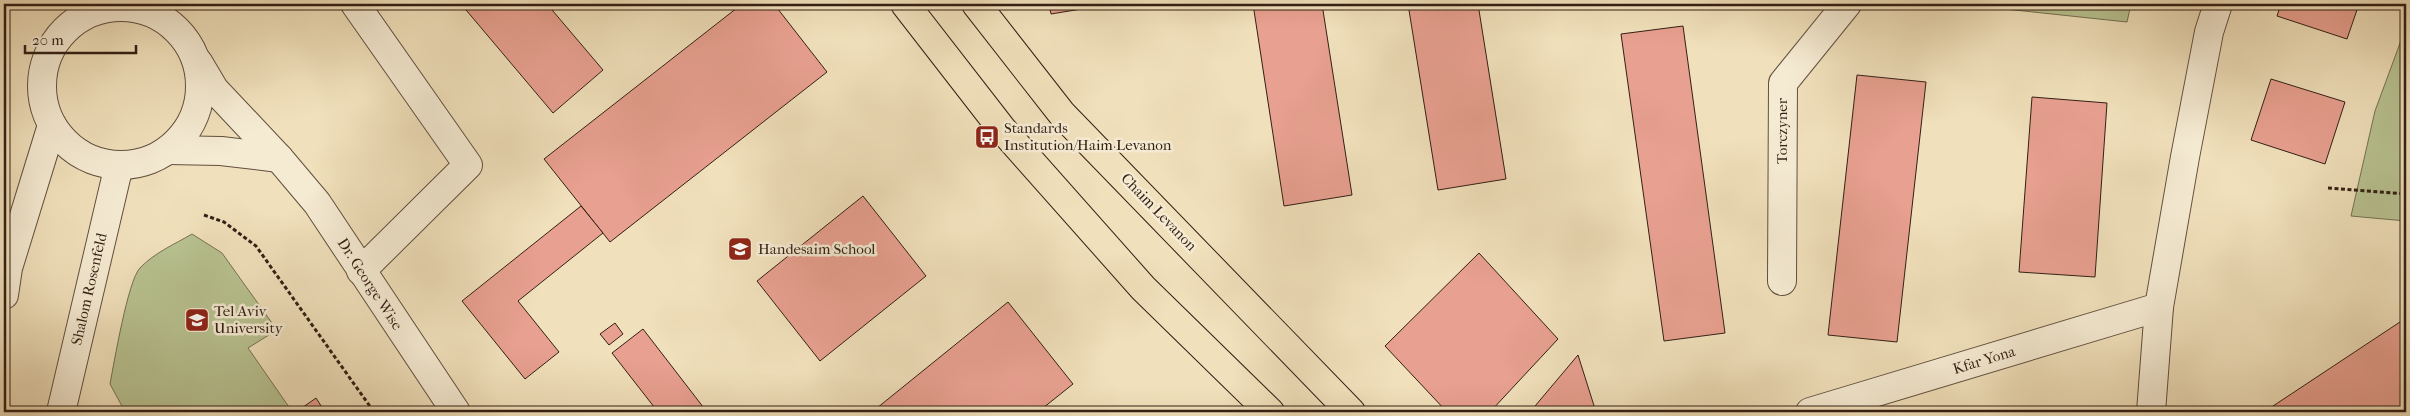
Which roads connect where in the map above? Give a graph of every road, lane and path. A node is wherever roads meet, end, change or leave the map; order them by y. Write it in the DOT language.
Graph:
graph roads {
  1 [pos="355,4"];
  2 [pos="905,4"];
  3 [pos="976,4"];
  4 [pos="1847,4"];
  5 [pos="2218,4"];
  6 [pos="164,12"];
  7 [pos="72,14"];
  8 [pos="196,59"];
  9 [pos="52,125"];
  10 [pos="168,150"];
  11 [pos="279,158"];
  12 [pos="119,165"];
  13 [pos="2328,188"];
  14 [pos="2406,194"];
  15 [pos="204,215"];
  16 [pos="361,271"];
  17 [pos="1782,281"];
  18 [pos="4,295"];
  19 [pos="2159,307"];
  20 [pos="61,412"];
  21 [pos="374,412"];
  22 [pos="456,412"];
  23 [pos="1270,412"];
  24 [pos="1351,412"];
  25 [pos="1810,412"];
  26 [pos="2151,412"];
  1 -- 16 [label="street"];
  2 -- 23 [label="main road"];
  3 -- 24 [label="main road, Chaim Levanon"];
  4 -- 17 [label="street, Torczyner"];
  5 -- 19 [label="street"];
  6 -- 7 [label="street"];
  6 -- 8 [label="street"];
  7 -- 9 [label="street"];
  8 -- 10 [label="street"];
  8 -- 11 [label="street, Dr. George Wise"];
  9 -- 12 [label="street"];
  9 -- 18 [label="street"];
  10 -- 11 [label="street"];
  10 -- 12 [label="street"];
  11 -- 16 [label="street, Dr. George Wise"];
  12 -- 20 [label="street, Shalom Rosenfeld"];
  13 -- 14 [label="path"];
  15 -- 21 [label="path"];
  16 -- 22 [label="street, Dr. George Wise"];
  19 -- 25 [label="street, Kfar Yona"];
  19 -- 26 [label="street"];
}
